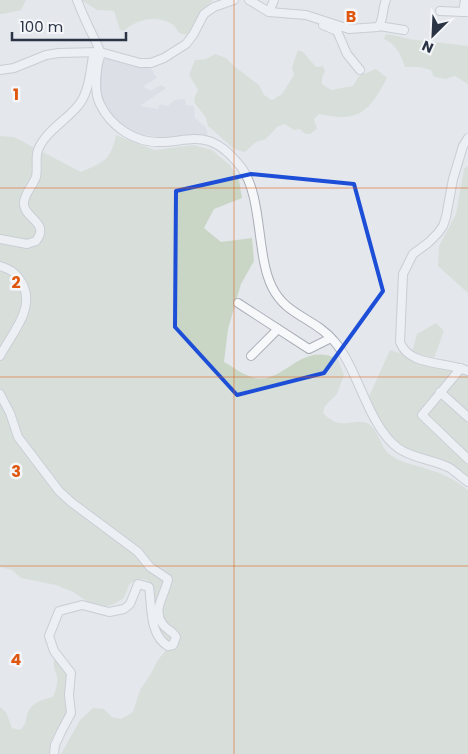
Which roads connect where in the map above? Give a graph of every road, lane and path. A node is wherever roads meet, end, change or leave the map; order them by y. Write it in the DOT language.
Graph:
graph roads {
  1 [pos="77,0"];
  2 [pos="234,0"];
  3 [pos="250,0"];
  4 [pos="274,0"];
  5 [pos="386,0"];
  6 [pos="465,0"];
  7 [pos="440,11"];
  8 [pos="269,12"];
  9 [pos="466,12"];
  10 [pos="300,14"];
  11 [pos="380,26"];
  12 [pos="404,30"];
  13 [pos="100,52"];
  14 [pos="0,70"];
  15 [pos="360,70"];
  16 [pos="468,138"];
  17 [pos="0,240"];
  18 [pos="0,266"];
  19 [pos="238,303"];
  20 [pos="278,329"];
  21 [pos="331,338"];
  22 [pos="0,356"];
  23 [pos="251,356"];
  24 [pos="464,370"];
  25 [pos="440,392"];
  26 [pos="0,394"];
  27 [pos="468,417"];
  28 [pos="468,459"];
  29 [pos="468,482"];
  30 [pos="54,754"];
  1 -- 13 [label="street"];
  2 -- 13 [label="street"];
  3 -- 8 [label="street"];
  4 -- 8 [label="street"];
  5 -- 11 [label="street"];
  6 -- 9 [label="street"];
  7 -- 9 [label="street"];
  8 -- 10 [label="street"];
  10 -- 11 [label="street"];
  10 -- 15 [label="street"];
  11 -- 12 [label="street"];
  13 -- 14 [label="street"];
  13 -- 17 [label="street"];
  13 -- 21 [label="street"];
  16 -- 24 [label="street"];
  18 -- 22 [label="street"];
  19 -- 20 [label="street"];
  20 -- 21 [label="street"];
  20 -- 23 [label="street"];
  21 -- 29 [label="street"];
  24 -- 25 [label="street"];
  25 -- 27 [label="street"];
  25 -- 28 [label="street"];
  26 -- 30 [label="street"];
}
